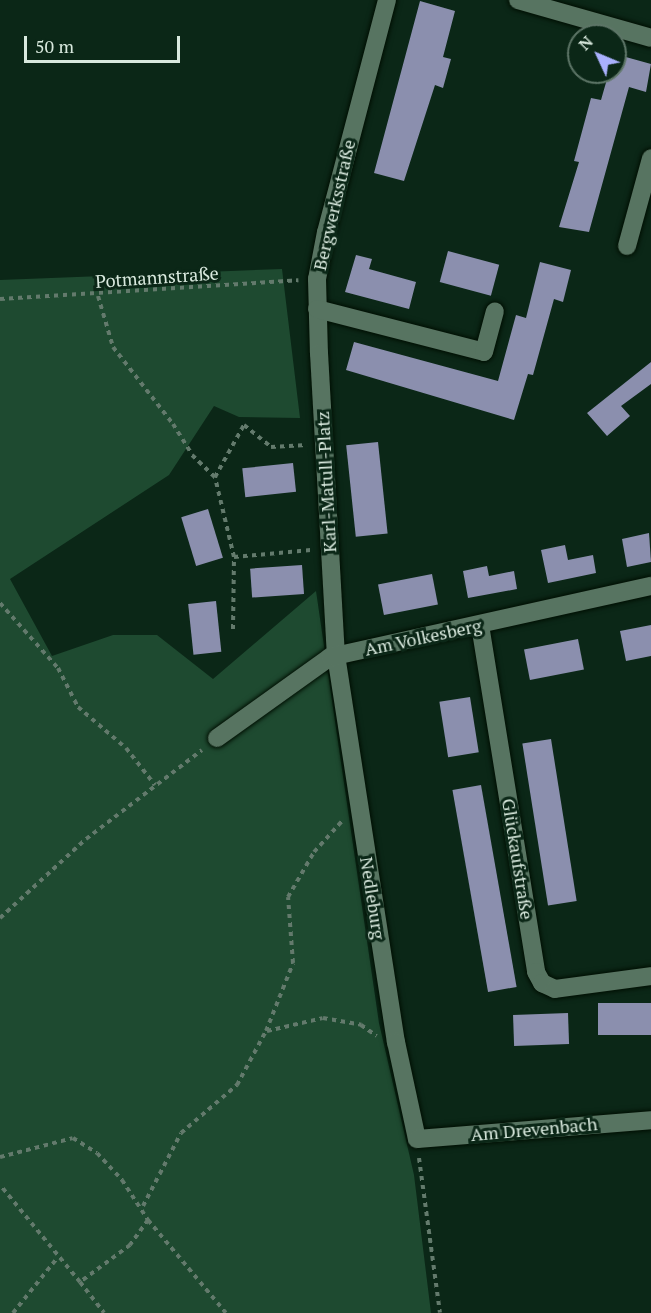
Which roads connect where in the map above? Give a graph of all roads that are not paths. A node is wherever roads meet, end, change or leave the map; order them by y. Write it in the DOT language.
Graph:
graph roads {
  1 [pos="387,0"];
  2 [pos="518,0"];
  3 [pos="651,38"];
  4 [pos="650,161"];
  5 [pos="627,246"];
  6 [pos="318,309"];
  7 [pos="495,311"];
  8 [pos="651,586"];
  9 [pos="480,625"];
  10 [pos="336,655"];
  11 [pos="217,738"];
  12 [pos="651,976"];
  13 [pos="651,1120"];
  14 [pos="417,1140"];
  1 -- 6 [label="street, Bergwerksstraße"];
  2 -- 3 [label="street"];
  4 -- 5 [label="street"];
  6 -- 7 [label="street"];
  6 -- 10 [label="street, Karl-Matull-Platz"];
  8 -- 9 [label="street, Am Volkesberg"];
  9 -- 10 [label="street, Am Volkesberg"];
  9 -- 12 [label="street, Glückaufstraße"];
  10 -- 11 [label="street, Am Volkesberg"];
  10 -- 14 [label="street, Nedleburg"];
  13 -- 14 [label="street, Am Drevenbach"];
}
